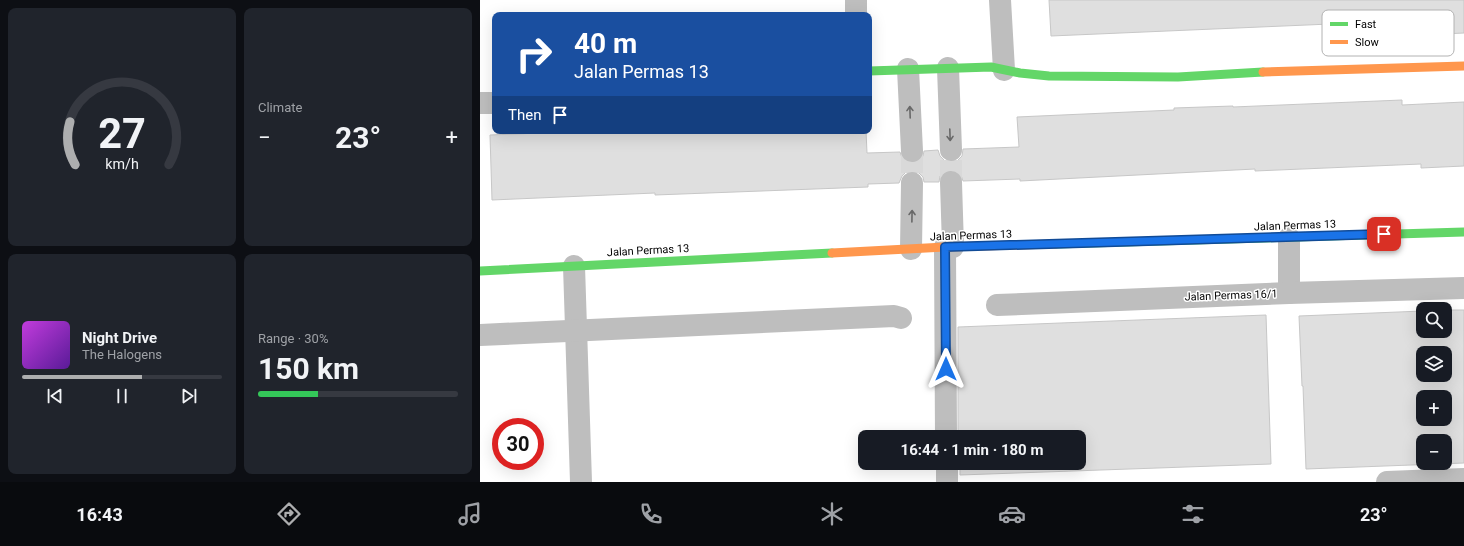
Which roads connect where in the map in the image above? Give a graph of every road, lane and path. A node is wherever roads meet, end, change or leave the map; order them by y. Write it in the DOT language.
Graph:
graph roads {
  1 [pos="856,0"];
  2 [pos="1000,0"];
  3 [pos="856,12"];
  4 [pos="1464,66"];
  5 [pos="948,68"];
  6 [pos="908,69"];
  7 [pos="1004,70"];
  8 [pos="872,71"];
  9 [pos="480,103"];
  10 [pos="492,103"];
  11 [pos="951,150"];
  12 [pos="912,151"];
  13 [pos="950,182"];
  14 [pos="912,183"];
  15 [pos="1464,232"];
  16 [pos="1289,238"];
  17 [pos="949,247"];
  18 [pos="911,248"];
  19 [pos="574,266"];
  20 [pos="480,271"];
  21 [pos="1464,288"];
  22 [pos="1289,293"];
  23 [pos="997,305"];
  24 [pos="901,318"];
  25 [pos="576,331"];
  26 [pos="480,336"];
  27 [pos="946,430"];
  28 [pos="946,470"];
  29 [pos="1464,479"];
  30 [pos="581,482"];
  31 [pos="947,482"];
  32 [pos="1387,482"];
  1 -- 3 [label="street"];
  2 -- 7 [label="street"];
  4 -- 7 [label="main road"];
  5 -- 6 [label="main road"];
  5 -- 7 [label="main road"];
  5 -- 11 [label="street, one-way"];
  6 -- 8 [label="main road"];
  12 -- 6 [label="street, one-way"];
  9 -- 10 [label="street"];
  13 -- 17 [label="street"];
  18 -- 14 [label="street, one-way"];
  15 -- 16 [label="main road, Jalan Permas 13"];
  16 -- 17 [label="main road, Jalan Permas 13"];
  16 -- 22 [label="street"];
  17 -- 18 [label="main road, Jalan Permas 13"];
  17 -- 27 [label="street"];
  18 -- 19 [label="main road, Jalan Permas 13"];
  19 -- 20 [label="main road, Jalan Permas 13"];
  19 -- 25 [label="street"];
  21 -- 22 [label="street, Jalan Permas 16/1"];
  22 -- 23 [label="street, Jalan Permas 16/1"];
  24 -- 25 [label="street"];
  25 -- 26 [label="street"];
  25 -- 30 [label="street"];
  28 -- 31 [label="street"];
  29 -- 32 [label="street"];
}
